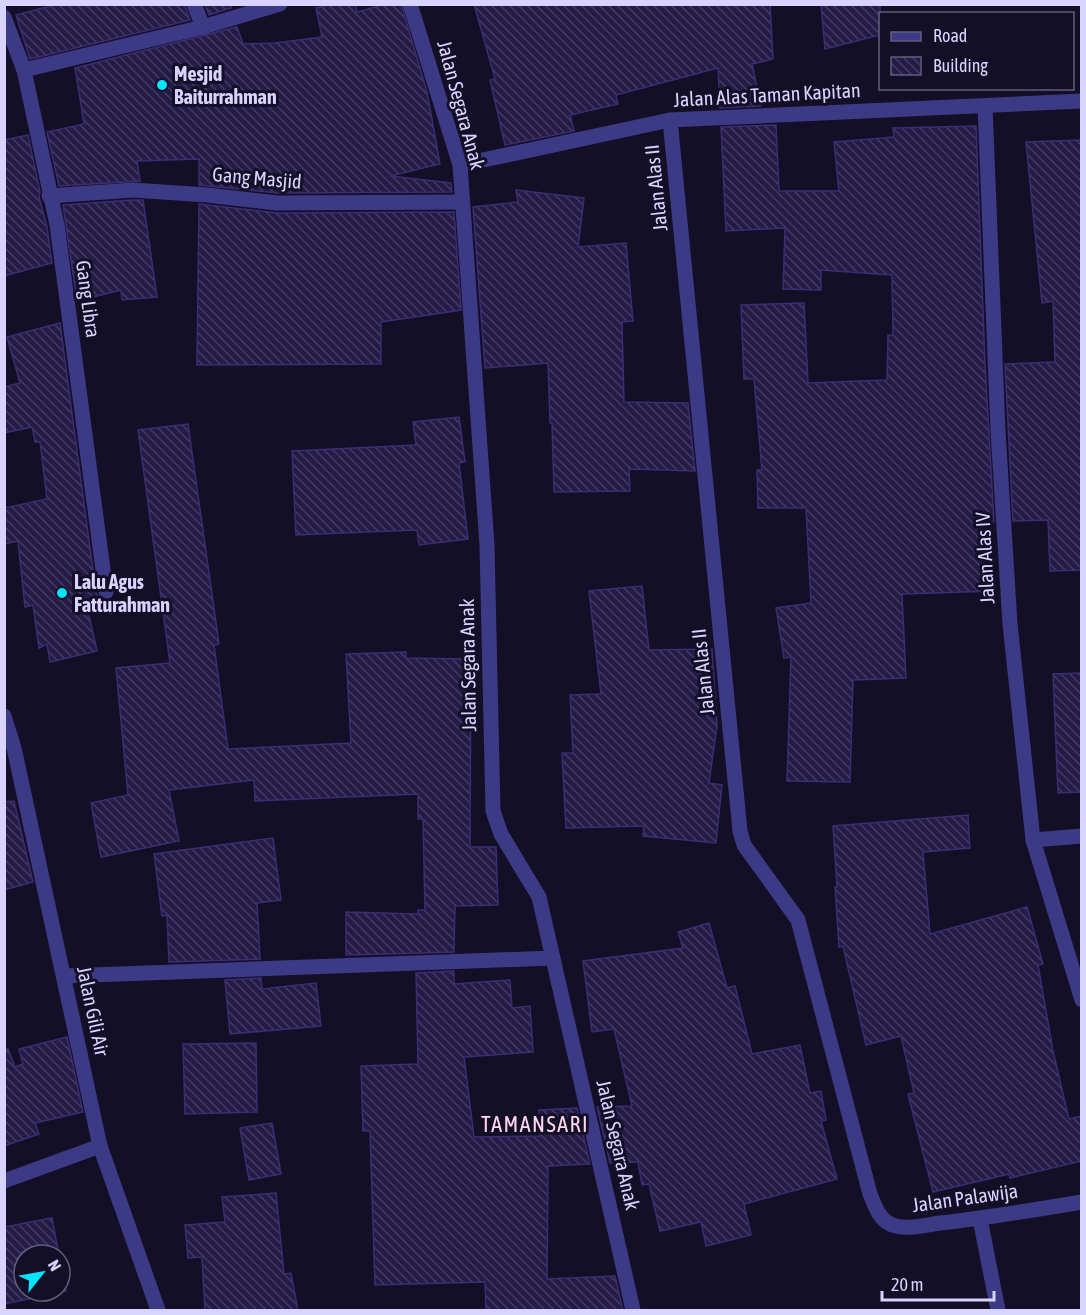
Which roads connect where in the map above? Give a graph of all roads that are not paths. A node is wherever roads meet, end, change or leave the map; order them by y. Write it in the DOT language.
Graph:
graph roads {
  1 [pos="194,4"];
  2 [pos="280,4"];
  3 [pos="410,4"];
  4 [pos="4,17"];
  5 [pos="203,27"];
  6 [pos="24,70"];
  7 [pos="1082,101"];
  8 [pos="985,106"];
  9 [pos="670,120"];
  10 [pos="460,165"];
  11 [pos="49,196"];
  12 [pos="462,202"];
  13 [pos="106,592"];
  14 [pos="4,716"];
  15 [pos="1082,836"];
  16 [pos="1033,840"];
  17 [pos="553,958"];
  18 [pos="64,976"];
  19 [pos="1082,1000"];
  20 [pos="100,1146"];
  21 [pos="4,1181"];
  22 [pos="870,1194"];
  23 [pos="1082,1202"];
  24 [pos="980,1218"];
  25 [pos="158,1311"];
  26 [pos="633,1311"];
  27 [pos="998,1311"];
  1 -- 5 [label="street"];
  2 -- 5 [label="street"];
  3 -- 10 [label="street, Jalan Segara Anak"];
  4 -- 6 [label="street, Gang Libra"];
  5 -- 6 [label="street"];
  6 -- 11 [label="street, Gang Libra"];
  7 -- 8 [label="street, Jalan Alas Taman Kapitan"];
  8 -- 9 [label="street, Jalan Alas Taman Kapitan"];
  8 -- 16 [label="street, Jalan Alas IV"];
  9 -- 10 [label="street, Jalan Alas Taman Kapitan"];
  9 -- 22 [label="street, Jalan Alas II"];
  10 -- 12 [label="street, Jalan Segara Anak"];
  11 -- 12 [label="street, Gang Masjid"];
  11 -- 13 [label="street, Gang Libra"];
  12 -- 17 [label="street, Jalan Segara Anak"];
  14 -- 18 [label="street, Jalan Gili Air"];
  15 -- 16 [label="street"];
  16 -- 19 [label="street, Jalan Alas IV"];
  17 -- 18 [label="street"];
  17 -- 26 [label="street, Jalan Segara Anak"];
  18 -- 20 [label="street, Jalan Gili Air"];
  20 -- 21 [label="street"];
  20 -- 25 [label="street, Jalan Gili Air"];
  22 -- 24 [label="street, Jalan Palawija"];
  23 -- 24 [label="street, Jalan Palawija"];
  24 -- 27 [label="street"];
}
